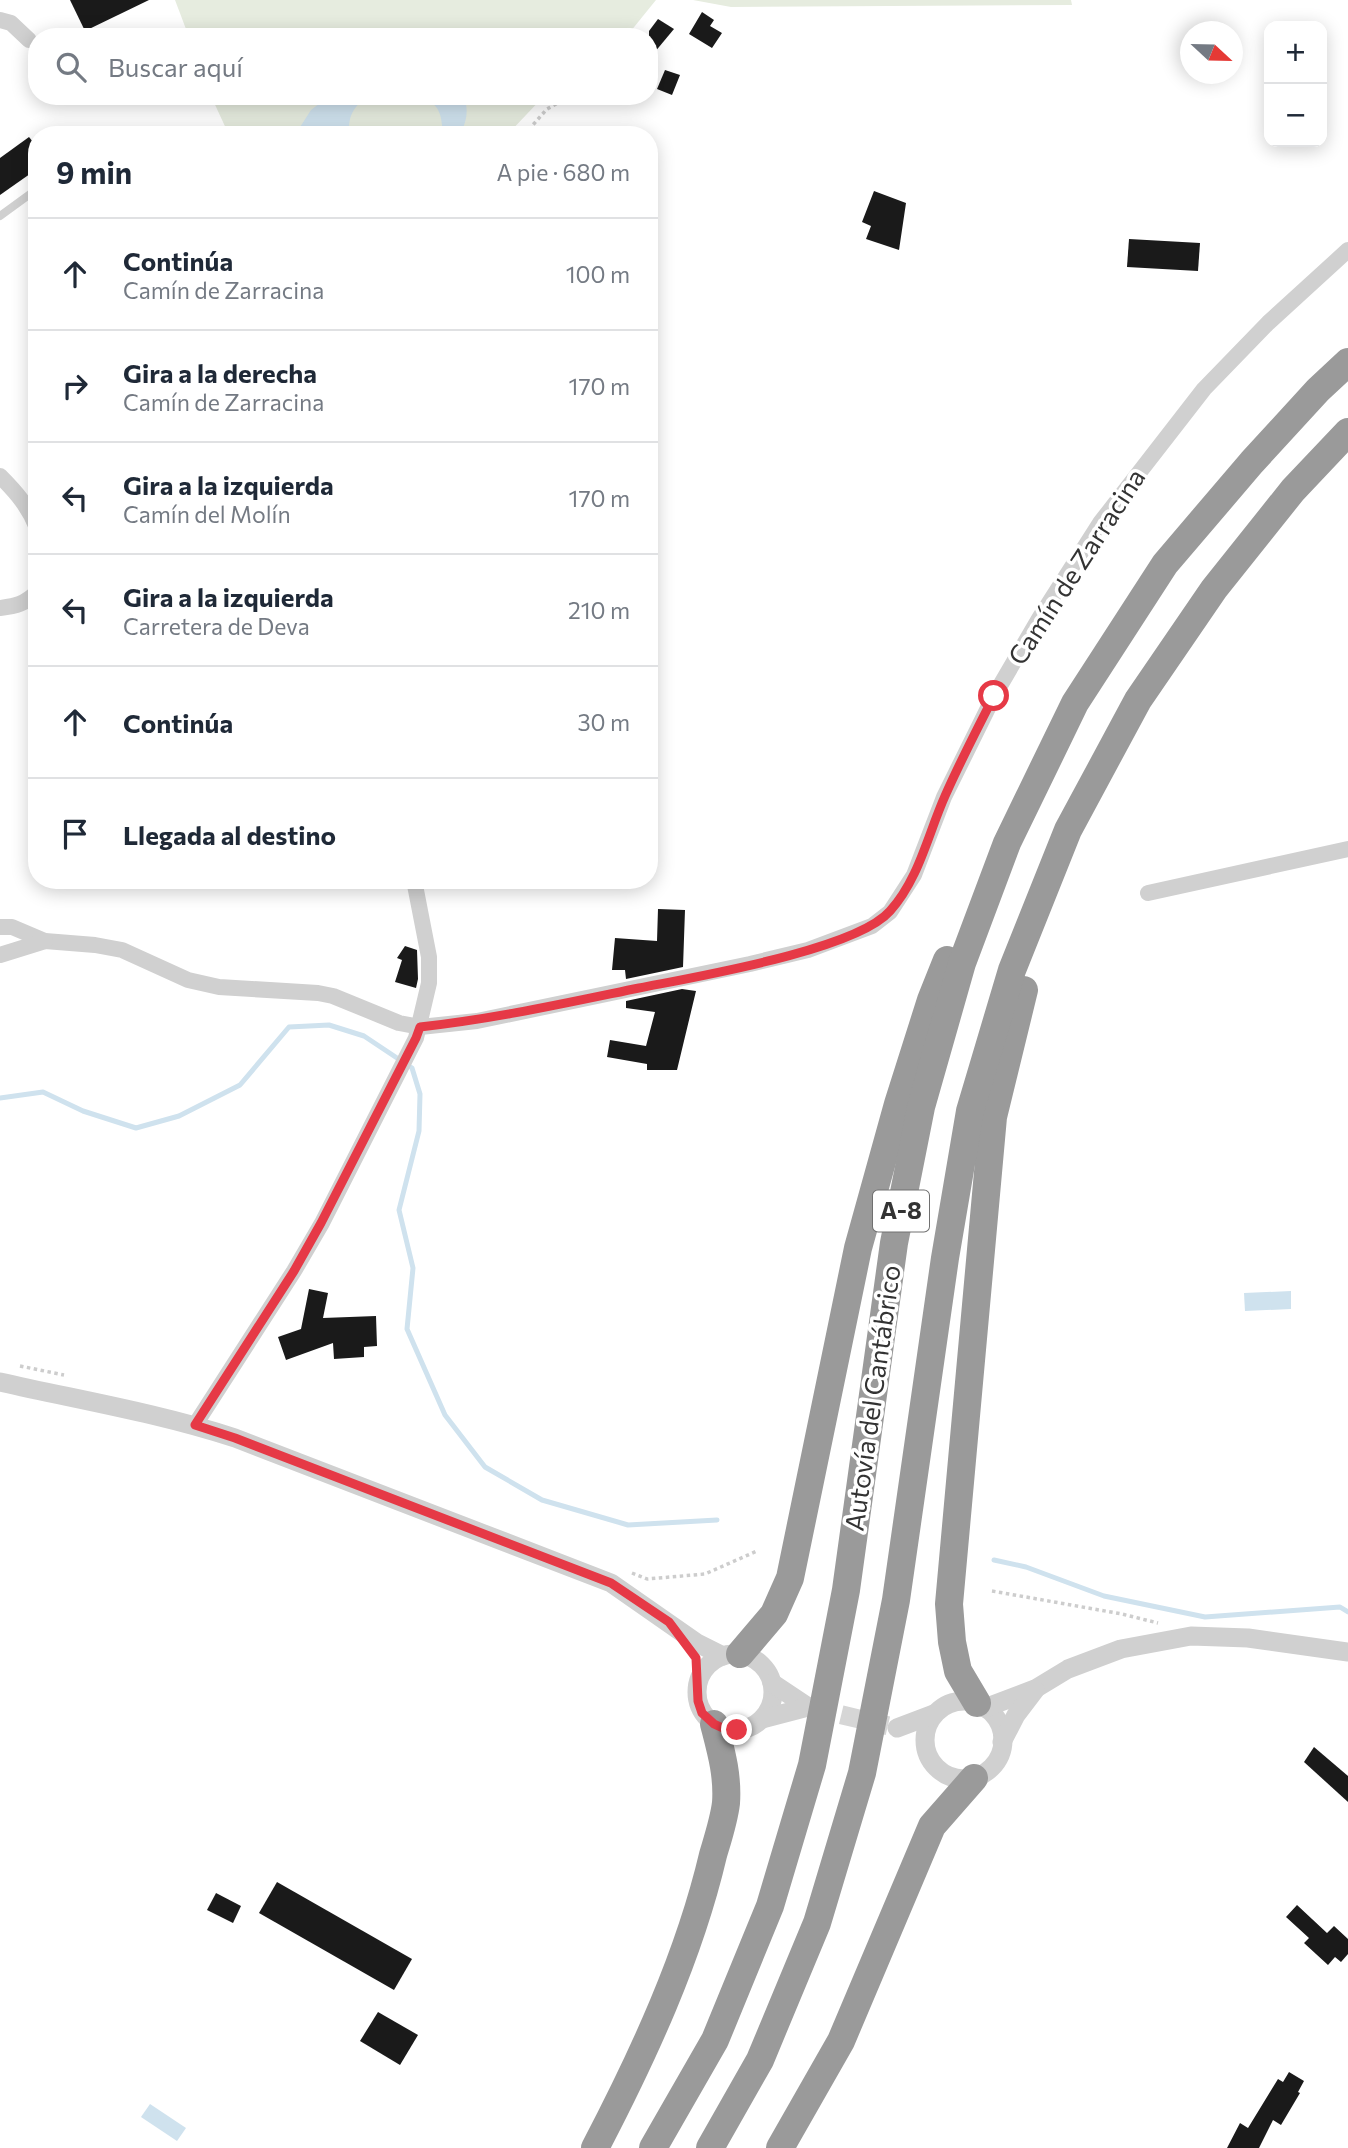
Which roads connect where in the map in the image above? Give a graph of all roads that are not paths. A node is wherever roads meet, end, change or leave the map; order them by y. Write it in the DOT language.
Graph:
graph roads {
  1 [pos="0,20"];
  2 [pos="28,39"];
  3 [pos="28,196"];
  4 [pos="0,216"];
  5 [pos="1348,250"];
  6 [pos="1348,362"];
  7 [pos="1348,432"];
  8 [pos="1348,449"];
  9 [pos="0,476"];
  10 [pos="28,510"];
  11 [pos="28,601"];
  12 [pos="0,608"];
  13 [pos="1007,843"];
  14 [pos="1348,849"];
  15 [pos="416,889"];
  16 [pos="1148,894"];
  17 [pos="4,923"];
  18 [pos="44,941"];
  19 [pos="0,955"];
  20 [pos="420,1027"];
  21 [pos="0,1382"];
  22 [pos="195,1425"];
  23 [pos="669,1622"];
  24 [pos="1348,1652"];
  25 [pos="731,1655"];
  26 [pos="698,1681"];
  27 [pos="772,1683"];
  28 [pos="1035,1689"];
  29 [pos="981,1706"];
  30 [pos="934,1714"];
  31 [pos="762,1718"];
  32 [pos="714,1724"];
  33 [pos="1002,1742"];
  34 [pos="926,1748"];
  35 [pos="974,1777"];
  36 [pos="595,2148"];
  37 [pos="653,2148"];
  38 [pos="710,2148"];
  39 [pos="780,2148"];
  1 -- 2 [label="street"];
  3 -- 4 [label="lane"];
  5 -- 20 [label="street, Camín de Zarracina"];
  6 -- 13 [label="highway, Autovía del Cantábrico / A-8"];
  7 -- 38 [label="highway, Autovía del Cantábrico / A-8"];
  8 -- 29 [label="highway"];
  9 -- 10 [label="street"];
  11 -- 12 [label="street"];
  13 -- 25 [label="highway"];
  13 -- 37 [label="highway, Autovía del Cantábrico / A-8"];
  14 -- 16 [label="street"];
  15 -- 20 [label="street"];
  17 -- 18 [label="street"];
  18 -- 19 [label="street"];
  18 -- 20 [label="street"];
  20 -- 22 [label="street"];
  21 -- 22 [label="street"];
  22 -- 23 [label="street"];
  23 -- 25 [label="street"];
  23 -- 26 [label="street"];
  24 -- 28 [label="street"];
  25 -- 26 [label="street"];
  25 -- 27 [label="street"];
  26 -- 32 [label="street"];
  27 -- 31 [label="street"];
  27 -- 31 [label="street"];
  28 -- 29 [label="street"];
  28 -- 33 [label="street"];
  29 -- 30 [label="street"];
  29 -- 33 [label="street"];
  30 -- 34 [label="street"];
  30 -- 34 [label="street"];
  31 -- 32 [label="street"];
  32 -- 36 [label="highway"];
  33 -- 35 [label="street"];
  34 -- 35 [label="street"];
  35 -- 39 [label="highway"];
}
